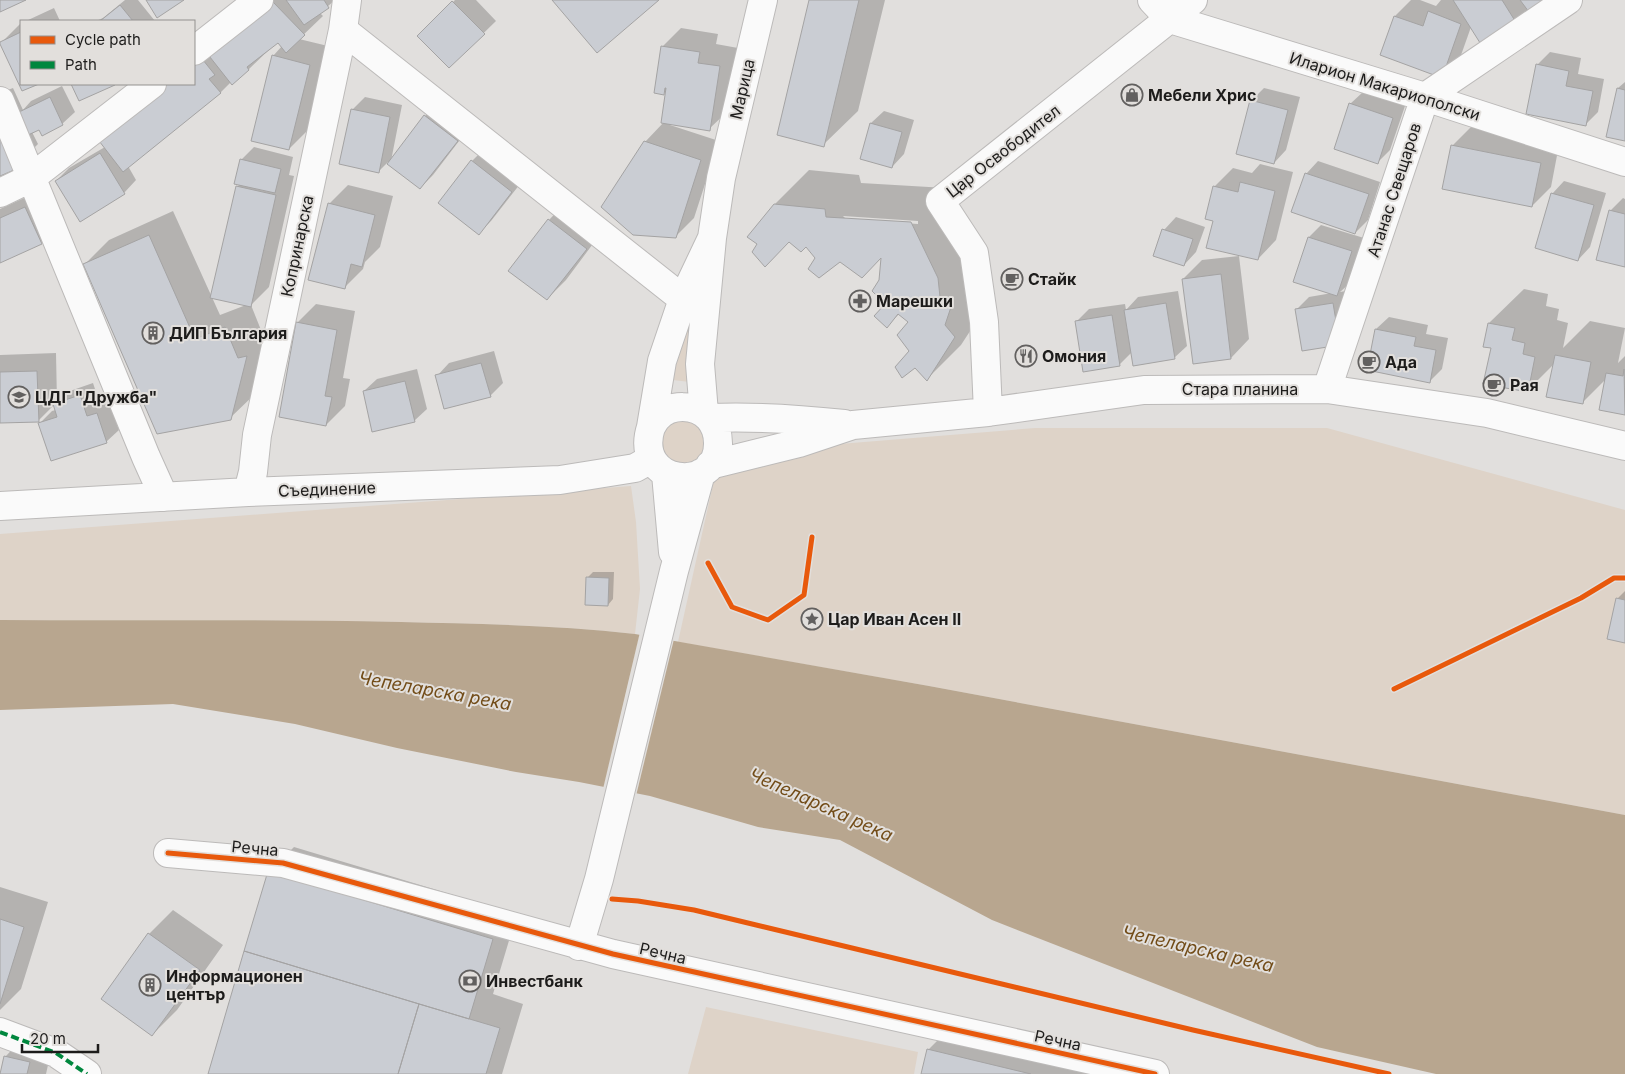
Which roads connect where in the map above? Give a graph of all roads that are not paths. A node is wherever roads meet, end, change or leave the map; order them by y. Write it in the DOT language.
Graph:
graph roads {
  1 [pos="259,0"];
  2 [pos="347,0"];
  3 [pos="763,0"];
  4 [pos="1193,0"];
  5 [pos="1568,0"];
  6 [pos="1161,10"];
  7 [pos="343,30"];
  8 [pos="195,50"];
  9 [pos="151,85"];
  10 [pos="1425,97"];
  11 [pos="0,101"];
  12 [pos="1625,162"];
  13 [pos="31,178"];
  14 [pos="0,193"];
  15 [pos="712,238"];
  16 [pos="683,299"];
  17 [pos="1327,389"];
  18 [pos="988,412"];
  19 [pos="707,416"];
  20 [pos="852,426"];
  21 [pos="651,427"];
  22 [pos="1625,446"];
  23 [pos="659,466"];
  24 [pos="706,469"];
  25 [pos="248,492"];
  26 [pos="164,497"];
  27 [pos="0,506"];
  28 [pos="674,571"];
  29 [pos="168,852"];
  30 [pos="579,946"];
  31 [pos="0,1032"];
  32 [pos="87,1074"];
  33 [pos="1155,1074"];
  1 -- 8 [label="street"];
  2 -- 7 [label="street, Копринарска"];
  3 -- 15 [label="street, Марица"];
  4 -- 6 [label="street, Цар Освободител"];
  5 -- 10 [label="street"];
  6 -- 10 [label="street, Иларион Макариополски"];
  6 -- 18 [label="street, Цар Освободител"];
  7 -- 16 [label="street"];
  7 -- 25 [label="street, Копринарска"];
  9 -- 13 [label="street"];
  10 -- 12 [label="street, Иларион Макариополски"];
  10 -- 17 [label="street, Атанас Свещаров"];
  11 -- 13 [label="street"];
  13 -- 14 [label="street"];
  13 -- 26 [label="street"];
  15 -- 16 [label="street"];
  15 -- 19 [label="street"];
  16 -- 21 [label="street"];
  17 -- 18 [label="street, Стара планина"];
  17 -- 22 [label="street, Стара планина"];
  18 -- 20 [label="street, Стара планина"];
  19 -- 20 [label="street"];
  19 -- 21 [label="street"];
  19 -- 24 [label="street"];
  20 -- 24 [label="street"];
  21 -- 23 [label="street"];
  23 -- 24 [label="street"];
  23 -- 25 [label="street, Съединение"];
  23 -- 28 [label="street"];
  24 -- 28 [label="street"];
  25 -- 26 [label="street, Съединение"];
  26 -- 27 [label="street, Съединение"];
  28 -- 30 [label="street"];
  29 -- 30 [label="street, Речна"];
  30 -- 33 [label="street, Речна"];
  31 -- 32 [label="street"];
}
